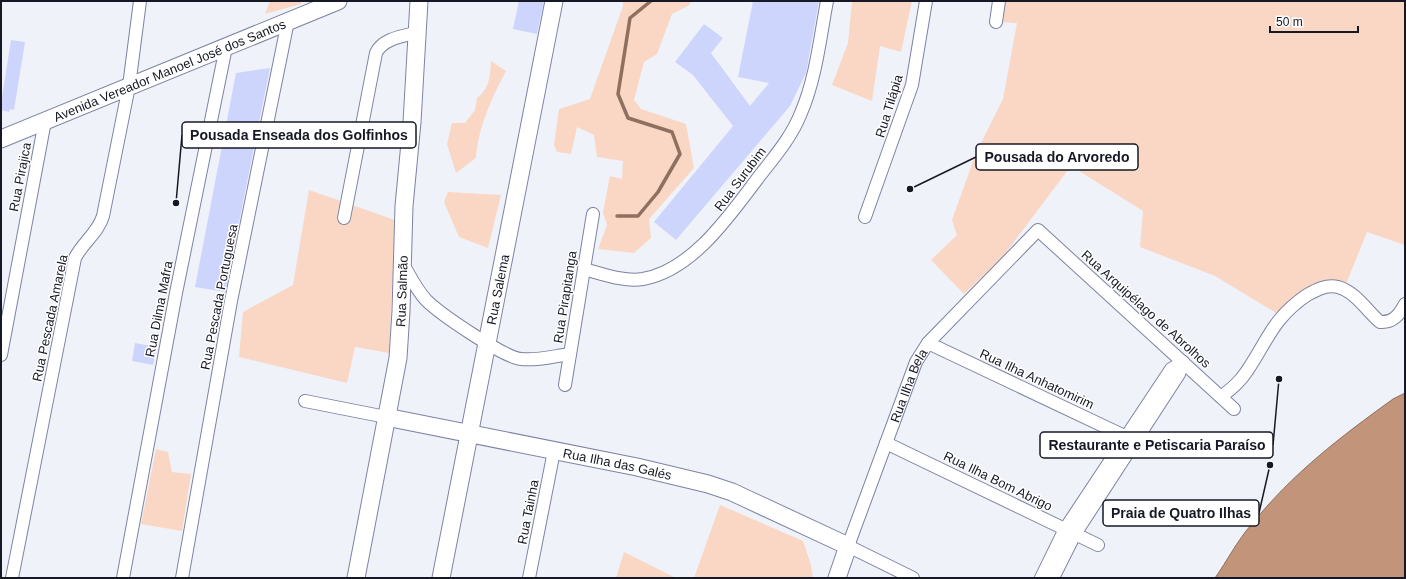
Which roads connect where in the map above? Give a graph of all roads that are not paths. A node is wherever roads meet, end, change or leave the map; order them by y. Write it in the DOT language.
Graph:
graph roads {
  1 [pos="140,1"];
  2 [pos="338,1"];
  3 [pos="420,1"];
  4 [pos="554,1"];
  5 [pos="827,1"];
  6 [pos="926,1"];
  7 [pos="999,1"];
  8 [pos="288,21"];
  9 [pos="996,22"];
  10 [pos="419,32"];
  11 [pos="226,47"];
  12 [pos="129,86"];
  13 [pos="45,121"];
  14 [pos="1,139"];
  15 [pos="593,214"];
  16 [pos="865,217"];
  17 [pos="344,218"];
  18 [pos="1038,230"];
  19 [pos="402,261"];
  20 [pos="584,269"];
  21 [pos="1405,304"];
  22 [pos="486,343"];
  23 [pos="928,343"];
  24 [pos="570,354"];
  25 [pos="1,355"];
  26 [pos="1183,362"];
  27 [pos="565,385"];
  28 [pos="1222,397"];
  29 [pos="305,400"];
  30 [pos="1234,409"];
  31 [pos="386,417"];
  32 [pos="469,434"];
  33 [pos="1130,439"];
  34 [pos="886,443"];
  35 [pos="554,451"];
  36 [pos="1070,531"];
  37 [pos="1098,544"];
  38 [pos="848,546"];
  39 [pos="12,578"];
  40 [pos="123,578"];
  41 [pos="182,578"];
  42 [pos="356,578"];
  43 [pos="441,578"];
  44 [pos="529,578"];
  45 [pos="837,578"];
  46 [pos="913,578"];
  47 [pos="1041,578"];
  48 [pos="1053,578"];
  1 -- 12 [label="street, Rua Pescada Amarela"];
  2 -- 8 [label="main road, Avenida Vereador Manoel José dos Santos"];
  3 -- 10 [label="main road, Rua Salmão"];
  4 -- 22 [label="main road, Rua Salema"];
  5 -- 20 [label="street, Rua Surubim"];
  6 -- 16 [label="street, Rua Tilápia"];
  7 -- 9 [label="street"];
  8 -- 11 [label="main road, Avenida Vereador Manoel José dos Santos"];
  8 -- 41 [label="street, Rua Pescada Portuguesa"];
  10 -- 17 [label="street"];
  10 -- 19 [label="main road, Rua Salmão"];
  11 -- 12 [label="main road, Avenida Vereador Manoel José dos Santos"];
  11 -- 40 [label="street, Rua Dilma Mafra"];
  12 -- 13 [label="main road, Avenida Vereador Manoel José dos Santos"];
  12 -- 39 [label="street, Rua Pescada Amarela"];
  13 -- 14 [label="main road, Avenida Vereador Manoel José dos Santos"];
  13 -- 25 [label="street, Rua Pirajica"];
  15 -- 20 [label="street, Rua Pirapitanga"];
  18 -- 23 [label="street, Rua Ilha Bela"];
  18 -- 26 [label="street, Rua Arquipélago de Abrolhos"];
  19 -- 22 [label="street"];
  19 -- 31 [label="main road, Rua Salmão"];
  20 -- 24 [label="street, Rua Pirapitanga"];
  21 -- 28 [label="street"];
  22 -- 24 [label="street"];
  22 -- 32 [label="main road, Rua Salema"];
  23 -- 33 [label="street, Rua Ilha Anhatomirim"];
  23 -- 34 [label="street, Rua Ilha Bela"];
  24 -- 27 [label="street, Rua Pirapitanga"];
  26 -- 28 [label="street, Rua Arquipélago de Abrolhos"];
  26 -- 33 [label="street"];
  28 -- 30 [label="street, Rua Arquipélago de Abrolhos"];
  29 -- 31 [label="street, Rua Ilha das Galés"];
  31 -- 32 [label="main road, Rua Ilha das Galés"];
  31 -- 42 [label="main road, Rua Salmão"];
  32 -- 35 [label="main road, Rua Ilha das Galés"];
  32 -- 43 [label="main road, Rua Salema"];
  33 -- 36 [label="street"];
  34 -- 36 [label="street, Rua Ilha Bom Abrigo"];
  34 -- 38 [label="street, Rua Ilha Bela"];
  35 -- 38 [label="main road, Rua Ilha das Galés"];
  35 -- 44 [label="street, Rua Tainha"];
  36 -- 37 [label="street, Rua Ilha Bom Abrigo"];
  36 -- 47 [label="street"];
  36 -- 48 [label="street"];
  38 -- 45 [label="main road, Rua Ilha Bela"];
  38 -- 46 [label="street, Rua Ilha das Galés"];
}
